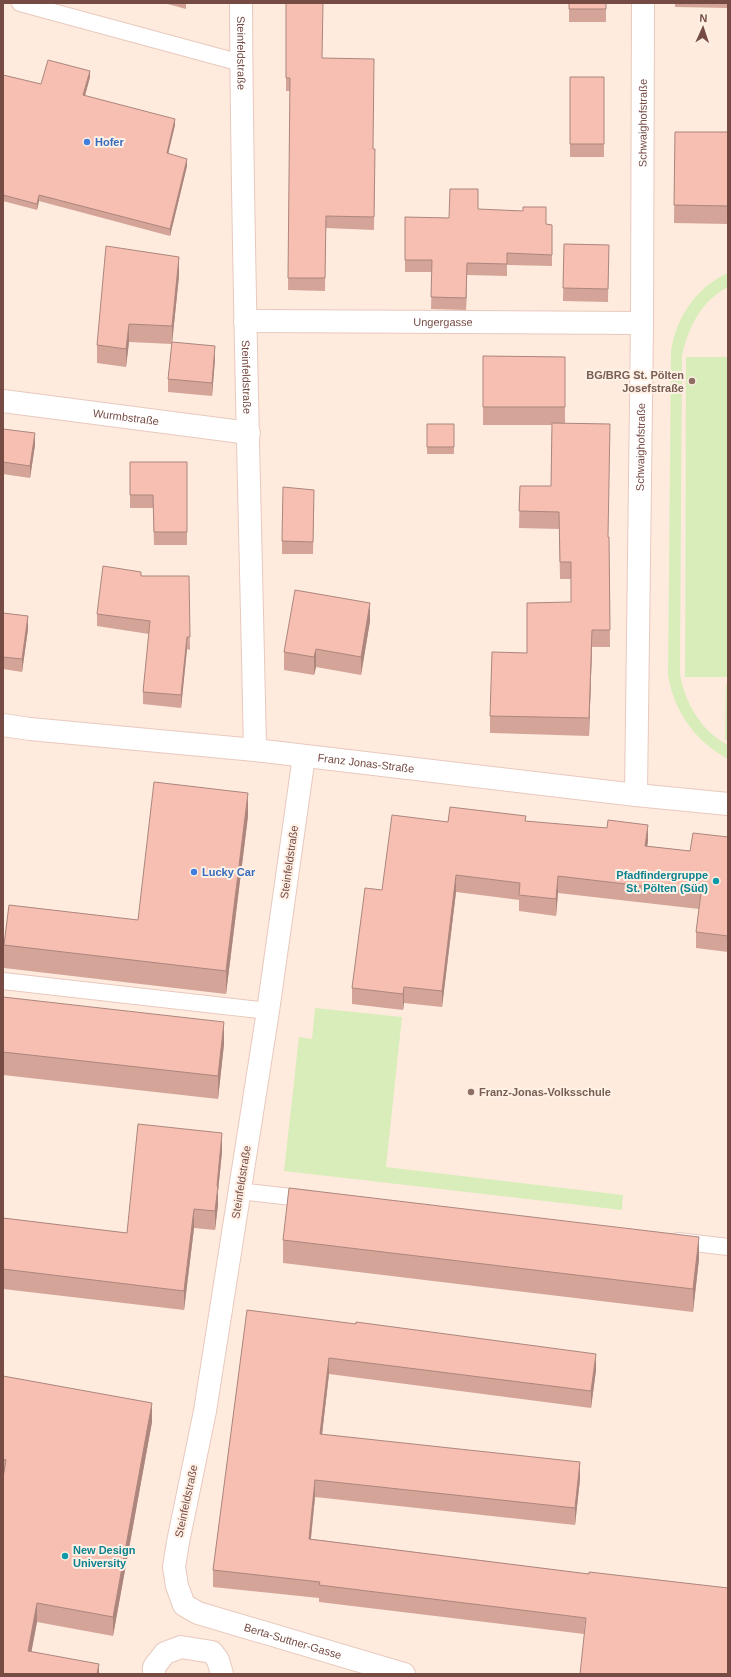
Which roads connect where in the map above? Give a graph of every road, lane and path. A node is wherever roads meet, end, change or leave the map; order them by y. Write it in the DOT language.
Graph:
graph roads {
  1 [pos="20,3"];
  2 [pos="240,3"];
  3 [pos="643,3"];
  4 [pos="241,63"];
  5 [pos="245,320"];
  6 [pos="642,323"];
  7 [pos="3,401"];
  8 [pos="249,433"];
  9 [pos="3,726"];
  10 [pos="255,750"];
  11 [pos="304,756"];
  12 [pos="636,795"];
  13 [pos="728,804"];
  14 [pos="3,981"];
  15 [pos="268,1011"];
  16 [pos="239,1191"];
  17 [pos="326,1201"];
  18 [pos="664,1240"];
  19 [pos="728,1247"];
  20 [pos="184,1605"];
  21 [pos="154,1674"];
  22 [pos="222,1674"];
  23 [pos="404,1674"];
  1 -- 4 [label="lane"];
  2 -- 4 [label="street, Steinfeldstraße"];
  3 -- 6 [label="street, Schwaighofstraße"];
  4 -- 5 [label="street, Steinfeldstraße"];
  5 -- 6 [label="street, Ungergasse"];
  5 -- 8 [label="street, Steinfeldstraße"];
  6 -- 12 [label="street, Schwaighofstraße"];
  7 -- 8 [label="street, Wurmbstraße"];
  8 -- 10 [label="street, Steinfeldstraße"];
  9 -- 10 [label="street, Franz Jonas-Straße"];
  10 -- 11 [label="street, Franz Jonas-Straße"];
  11 -- 12 [label="street, Franz Jonas-Straße"];
  11 -- 15 [label="street, Steinfeldstraße"];
  12 -- 13 [label="street, Franz Jonas-Straße"];
  14 -- 15 [label="lane"];
  15 -- 16 [label="street, Steinfeldstraße"];
  16 -- 17 [label="lane"];
  16 -- 20 [label="street, Steinfeldstraße"];
  18 -- 19 [label="lane"];
  20 -- 23 [label="street, Berta-Suttner-Gasse"];
  21 -- 22 [label="street"];
}
